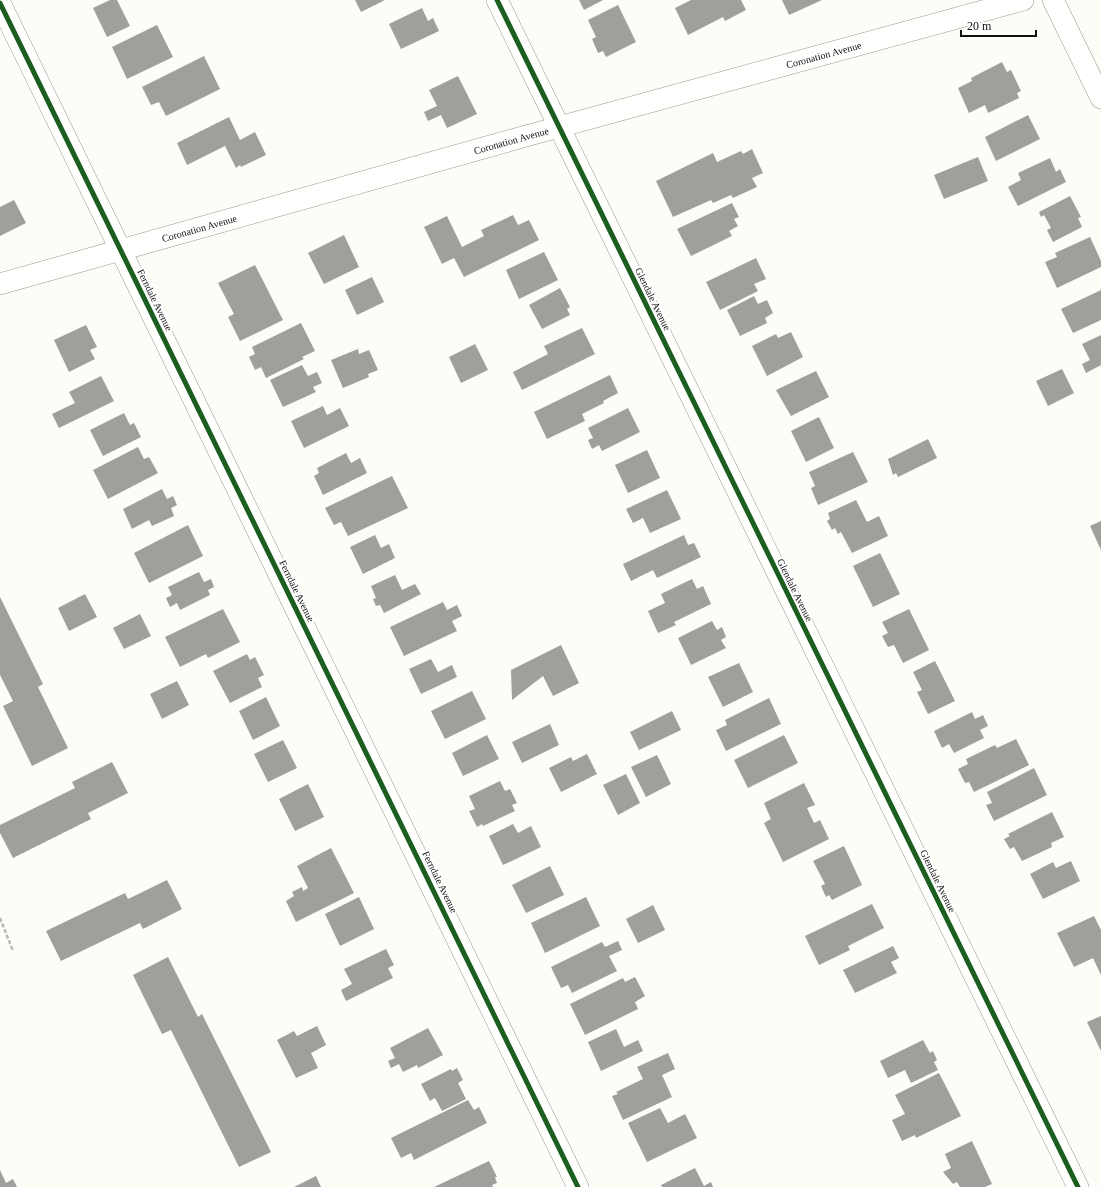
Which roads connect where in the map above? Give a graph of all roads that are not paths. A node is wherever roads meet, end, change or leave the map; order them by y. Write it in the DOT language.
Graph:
graph roads {
  1 [pos="497,0"];
  2 [pos="1022,0"];
  3 [pos="1053,0"];
  4 [pos="0,3"];
  5 [pos="1101,98"];
  6 [pos="559,127"];
  7 [pos="120,249"];
  8 [pos="0,284"];
  9 [pos="578,1187"];
  10 [pos="1078,1187"];
  1 -- 6 [label="street, Glendale Avenue"];
  2 -- 6 [label="street, Coronation Avenue"];
  3 -- 5 [label="street"];
  4 -- 7 [label="street, Ferndale Avenue"];
  6 -- 7 [label="street, Coronation Avenue"];
  6 -- 10 [label="street, Glendale Avenue"];
  7 -- 8 [label="street, Coronation Avenue"];
  7 -- 9 [label="street, Ferndale Avenue"];
}
